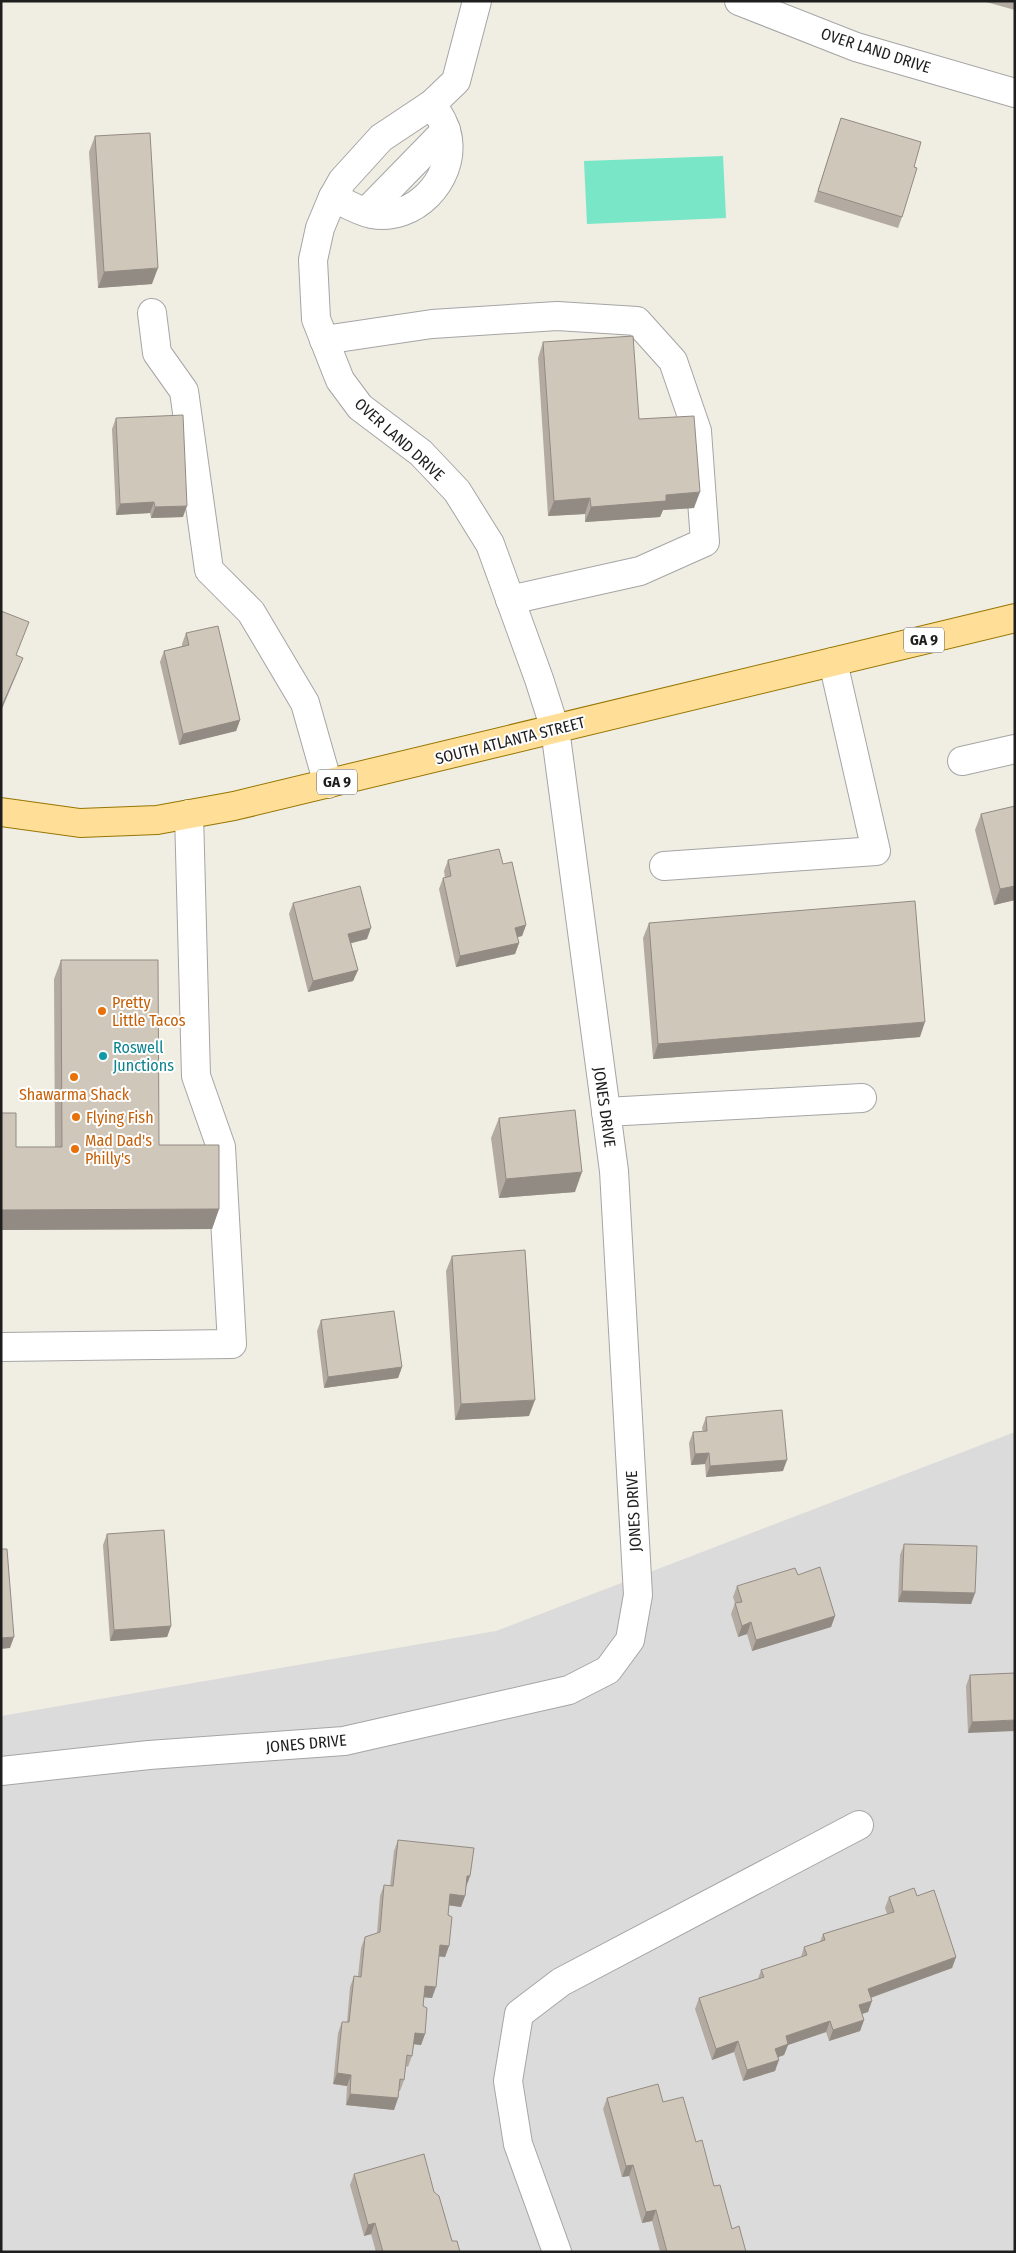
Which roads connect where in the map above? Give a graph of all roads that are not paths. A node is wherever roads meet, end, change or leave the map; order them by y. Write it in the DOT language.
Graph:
graph roads {
  1 [pos="476,1"];
  2 [pos="739,1"];
  3 [pos="1015,93"];
  4 [pos="432,104"];
  5 [pos="333,196"];
  6 [pos="152,313"];
  7 [pos="324,340"];
  8 [pos="510,600"];
  9 [pos="1015,618"];
  10 [pos="833,662"];
  11 [pos="555,729"];
  12 [pos="1015,749"];
  13 [pos="962,761"];
  14 [pos="328,784"];
  15 [pos="1,812"];
  16 [pos="189,814"];
  17 [pos="664,866"];
  18 [pos="862,1098"];
  19 [pos="606,1112"];
  20 [pos="1,1347"];
  21 [pos="1,1771"];
  22 [pos="859,1824"];
  23 [pos="557,2252"];
  1 -- 4 [label="street, OVER LAND DRIVE"];
  2 -- 3 [label="street, OVER LAND DRIVE"];
  4 -- 5 [label="street, OVER LAND DRIVE"];
  4 -- 5 [label="street"];
  5 -- 7 [label="street, OVER LAND DRIVE"];
  6 -- 14 [label="street"];
  7 -- 8 [label="street, OVER LAND DRIVE"];
  7 -- 8 [label="street"];
  8 -- 11 [label="street, OVER LAND DRIVE"];
  9 -- 10 [label="main road, SOUTH ATLANTA STREET / GA 9"];
  10 -- 11 [label="main road, SOUTH ATLANTA STREET / GA 9"];
  10 -- 17 [label="street"];
  11 -- 14 [label="main road, SOUTH ATLANTA STREET / GA 9"];
  11 -- 19 [label="street, JONES DRIVE"];
  12 -- 13 [label="street"];
  14 -- 16 [label="main road, SOUTH ATLANTA STREET / GA 9"];
  15 -- 16 [label="main road, SOUTH ATLANTA STREET / GA 9"];
  16 -- 20 [label="street"];
  18 -- 19 [label="street"];
  19 -- 21 [label="street, JONES DRIVE"];
  22 -- 23 [label="street"];
}
